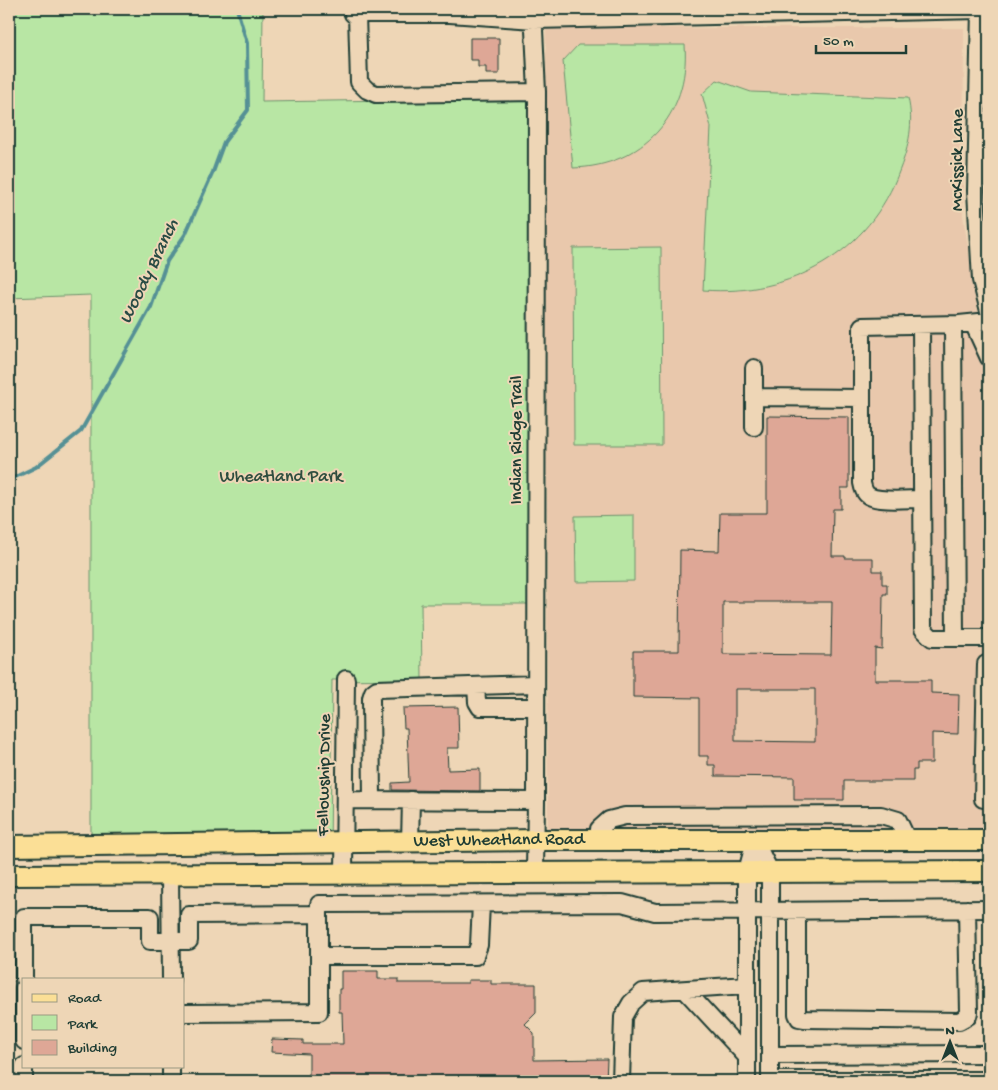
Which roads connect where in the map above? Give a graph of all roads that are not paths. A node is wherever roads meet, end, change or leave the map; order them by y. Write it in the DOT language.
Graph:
graph roads {
  1 [pos="983,11"];
  2 [pos="355,12"];
  3 [pos="443,12"];
  4 [pos="534,14"];
  5 [pos="537,92"];
  6 [pos="989,311"];
  7 [pos="981,322"];
  8 [pos="954,324"];
  9 [pos="921,325"];
  10 [pos="989,358"];
  11 [pos="754,368"];
  12 [pos="754,397"];
  13 [pos="862,398"];
  14 [pos="754,427"];
  15 [pos="921,499"];
  16 [pos="955,638"];
  17 [pos="989,638"];
  18 [pos="987,664"];
  19 [pos="346,679"];
  20 [pos="536,684"];
  21 [pos="476,686"];
  22 [pos="536,707"];
  23 [pos="986,799"];
  24 [pos="345,800"];
  25 [pos="372,800"];
  26 [pos="411,800"];
  27 [pos="536,801"];
  28 [pos="535,840"];
  29 [pos="599,840"];
  30 [pos="755,840"];
  31 [pos="989,840"];
  32 [pos="908,841"];
  33 [pos="410,842"];
  34 [pos="344,843"];
  35 [pos="9,846"];
  36 [pos="747,871"];
  37 [pos="770,871"];
  38 [pos="909,871"];
  39 [pos="989,871"];
  40 [pos="535,872"];
  41 [pos="344,873"];
  42 [pos="9,874"];
  43 [pos="170,875"];
  44 [pos="481,904"];
  45 [pos="967,909"];
  46 [pos="989,909"];
  47 [pos="747,912"];
  48 [pos="770,912"];
  49 [pos="797,912"];
  50 [pos="319,914"];
  51 [pos="171,941"];
  52 [pos="320,956"];
  53 [pos="24,978"];
  54 [pos="171,978"];
  55 [pos="746,985"];
  56 [pos="685,990"];
  57 [pos="185,1013"];
  58 [pos="9,1014"];
  59 [pos="22,1014"];
  60 [pos="989,1054"];
  61 [pos="770,1055"];
  62 [pos="747,1056"];
  63 [pos="24,1068"];
  64 [pos="171,1068"];
  65 [pos="770,1080"];
  66 [pos="989,1080"];
  67 [pos="24,1081"];
  68 [pos="171,1081"];
  69 [pos="621,1081"];
  70 [pos="747,1081"];
  1 -- 4 [label="street"];
  1 -- 6 [label="street, McKissick Lane"];
  2 -- 3 [label="street"];
  2 -- 5 [label="street"];
  3 -- 4 [label="street"];
  4 -- 5 [label="street, Indian Ridge Trail"];
  5 -- 20 [label="street, Indian Ridge Trail"];
  7 -- 8 [label="street"];
  7 -- 10 [label="street"];
  8 -- 9 [label="street"];
  8 -- 16 [label="street"];
  9 -- 13 [label="street"];
  9 -- 15 [label="street"];
  11 -- 12 [label="street"];
  12 -- 13 [label="street"];
  12 -- 14 [label="street"];
  13 -- 15 [label="street"];
  15 -- 16 [label="street"];
  16 -- 17 [label="street"];
  18 -- 23 [label="street"];
  19 -- 24 [label="street, Fellowship Drive"];
  20 -- 21 [label="street"];
  20 -- 22 [label="street, Indian Ridge Trail"];
  21 -- 22 [label="street"];
  21 -- 25 [label="street"];
  22 -- 27 [label="street, Indian Ridge Trail"];
  24 -- 25 [label="street"];
  24 -- 34 [label="street, Fellowship Drive"];
  25 -- 26 [label="street"];
  26 -- 27 [label="street"];
  26 -- 33 [label="street"];
  27 -- 28 [label="street, Indian Ridge Trail"];
  28 -- 29 [label="main road, West Wheatland Road"];
  28 -- 33 [label="main road, West Wheatland Road"];
  28 -- 40 [label="street, Indian Ridge Trail"];
  29 -- 30 [label="main road, West Wheatland Road"];
  29 -- 32 [label="street"];
  30 -- 32 [label="main road, West Wheatland Road"];
  30 -- 36 [label="street"];
  30 -- 37 [label="street"];
  31 -- 32 [label="main road, West Wheatland Road"];
  32 -- 38 [label="main road"];
  33 -- 34 [label="main road, West Wheatland Road"];
  34 -- 35 [label="main road, West Wheatland Road"];
  34 -- 41 [label="street, Fellowship Drive"];
  36 -- 37 [label="main road, West Wheatland Road"];
  36 -- 40 [label="main road, West Wheatland Road"];
  36 -- 47 [label="street"];
  37 -- 38 [label="main road, West Wheatland Road"];
  37 -- 48 [label="street"];
  38 -- 39 [label="main road, West Wheatland Road"];
  40 -- 41 [label="main road, West Wheatland Road"];
  41 -- 43 [label="main road, West Wheatland Road"];
  42 -- 43 [label="main road, West Wheatland Road"];
  43 -- 51 [label="street"];
  44 -- 47 [label="street"];
  44 -- 50 [label="street"];
  44 -- 52 [label="street"];
  45 -- 46 [label="street"];
  45 -- 49 [label="street"];
  45 -- 49 [label="street"];
  47 -- 48 [label="street"];
  47 -- 55 [label="street"];
  48 -- 49 [label="street"];
  48 -- 61 [label="street"];
  50 -- 51 [label="street"];
  50 -- 52 [label="street"];
  51 -- 53 [label="street"];
  51 -- 54 [label="street"];
  52 -- 57 [label="street"];
  55 -- 56 [label="street"];
  55 -- 62 [label="street"];
  56 -- 62 [label="street"];
  56 -- 69 [label="street"];
  58 -- 59 [label="street"];
  60 -- 61 [label="street"];
  61 -- 65 [label="street"];
  62 -- 70 [label="street"];
  63 -- 67 [label="street"];
  64 -- 68 [label="street"];
  65 -- 66 [label="street"];
}
